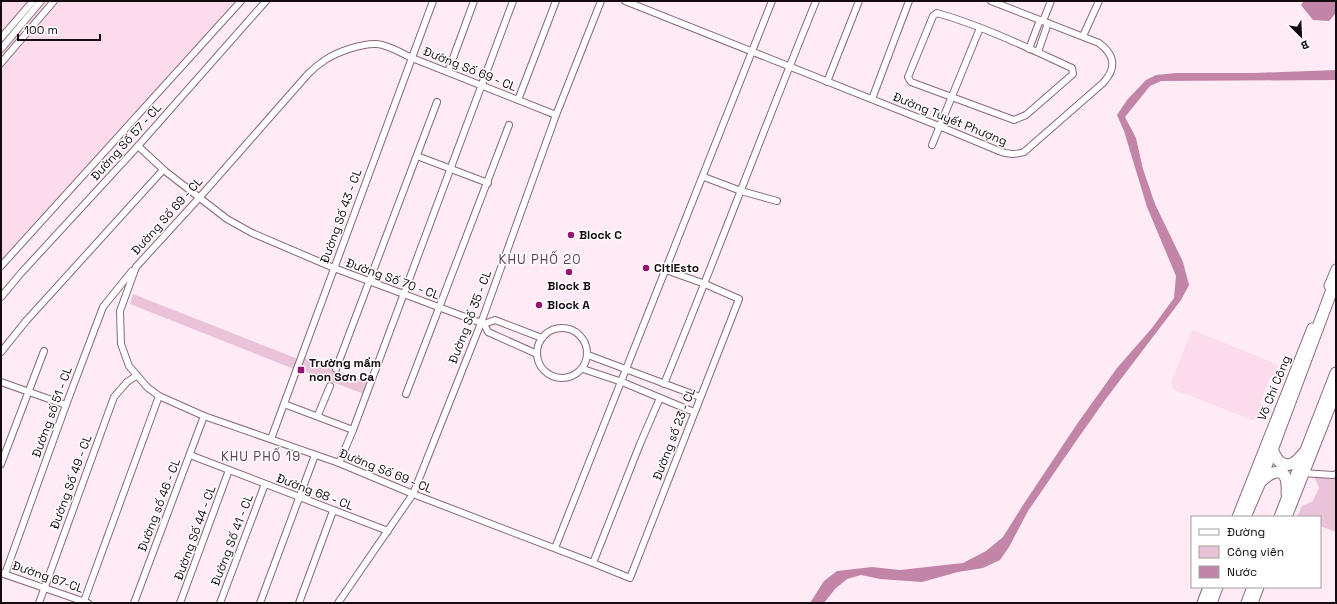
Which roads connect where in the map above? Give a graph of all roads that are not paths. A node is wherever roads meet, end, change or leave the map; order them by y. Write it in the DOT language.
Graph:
graph roads {
  1 [pos="33,1"];
  2 [pos="41,1"];
  3 [pos="50,1"];
  4 [pos="54,1"];
  5 [pos="241,1"];
  6 [pos="266,1"];
  7 [pos="432,1"];
  8 [pos="474,1"];
  9 [pos="512,1"];
  10 [pos="556,1"];
  11 [pos="601,1"];
  12 [pos="625,1"];
  13 [pos="772,1"];
  14 [pos="816,1"];
  15 [pos="859,1"];
  16 [pos="909,1"];
  17 [pos="991,1"];
  18 [pos="1051,1"];
  19 [pos="1099,1"];
  20 [pos="1044,21"];
  21 [pos="980,28"];
  22 [pos="1083,36"];
  23 [pos="1,38"];
  24 [pos="1029,48"];
  25 [pos="1,49"];
  26 [pos="752,52"];
  27 [pos="1038,52"];
  28 [pos="1,58"];
  29 [pos="412,58"];
  30 [pos="1,63"];
  31 [pos="789,67"];
  32 [pos="448,72"];
  33 [pos="827,82"];
  34 [pos="481,86"];
  35 [pos="951,97"];
  36 [pos="872,99"];
  37 [pos="518,100"];
  38 [pos="437,102"];
  39 [pos="556,115"];
  40 [pos="509,125"];
  41 [pos="939,126"];
  42 [pos="932,145"];
  43 [pos="138,146"];
  44 [pos="417,156"];
  45 [pos="450,169"];
  46 [pos="164,170"];
  47 [pos="704,176"];
  48 [pos="488,183"];
  49 [pos="742,191"];
  50 [pos="199,198"];
  51 [pos="778,201"];
  52 [pos="1,266"];
  53 [pos="136,267"];
  54 [pos="334,268"];
  55 [pos="1336,269"];
  56 [pos="666,270"];
  57 [pos="1336,279"];
  58 [pos="369,281"];
  59 [pos="705,284"];
  60 [pos="404,295"];
  61 [pos="1,297"];
  62 [pos="440,307"];
  63 [pos="482,324"];
  64 [pos="542,338"];
  65 [pos="44,351"];
  66 [pos="1,352"];
  67 [pos="537,354"];
  68 [pos="588,355"];
  69 [pos="336,369"];
  70 [pos="583,369"];
  71 [pos="626,370"];
  72 [pos="1336,373"];
  73 [pos="136,376"];
  74 [pos="1,382"];
  75 [pos="622,382"];
  76 [pos="664,384"];
  77 [pos="330,386"];
  78 [pos="28,392"];
  79 [pos="1336,393"];
  80 [pos="406,394"];
  81 [pos="159,396"];
  82 [pos="700,397"];
  83 [pos="660,398"];
  84 [pos="284,404"];
  85 [pos="66,405"];
  86 [pos="694,412"];
  87 [pos="318,415"];
  88 [pos="204,416"];
  89 [pos="353,430"];
  90 [pos="270,439"];
  91 [pos="1272,449"];
  92 [pos="1306,450"];
  93 [pos="190,455"];
  94 [pos="315,455"];
  95 [pos="339,463"];
  96 [pos="1,464"];
  97 [pos="229,470"];
  98 [pos="1302,473"];
  99 [pos="1335,474"];
  100 [pos="1260,482"];
  101 [pos="265,484"];
  102 [pos="412,494"];
  103 [pos="300,498"];
  104 [pos="1287,498"];
  105 [pos="333,511"];
  106 [pos="1237,516"];
  107 [pos="1245,516"];
  108 [pos="1280,516"];
  109 [pos="1287,516"];
  110 [pos="388,532"];
  111 [pos="555,548"];
  112 [pos="594,563"];
  113 [pos="3,573"];
  114 [pos="630,578"];
  115 [pos="44,588"];
  116 [pos="1208,588"];
  117 [pos="1217,588"];
  118 [pos="1253,588"];
  119 [pos="1259,588"];
  120 [pos="86,602"];
  121 [pos="39,603"];
  122 [pos="134,603"];
  123 [pos="180,603"];
  124 [pos="220,603"];
  125 [pos="260,603"];
  126 [pos="299,603"];
  127 [pos="338,603"];
  128 [pos="1202,603"];
  129 [pos="1210,603"];
  130 [pos="1247,603"];
  131 [pos="1253,603"];
  1 -- 23 [label="street"];
  2 -- 25 [label="street"];
  3 -- 28 [label="street"];
  4 -- 30 [label="street"];
  5 -- 52 [label="street"];
  6 -- 43 [label="street, Đường Số 57 - CL"];
  7 -- 29 [label="street, Đường Số 43 - CL"];
  8 -- 32 [label="street"];
  9 -- 34 [label="street"];
  10 -- 37 [label="street"];
  11 -- 39 [label="street, Đường Số 35 - CL"];
  12 -- 26 [label="street, Đường Tuyết Phượng"];
  13 -- 26 [label="street"];
  14 -- 31 [label="street"];
  15 -- 33 [label="street"];
  16 -- 36 [label="street"];
  17 -- 20 [label="street, Đường Tuyết Phượng"];
  18 -- 20 [label="street"];
  19 -- 22 [label="street"];
  20 -- 22 [label="street, Đường Tuyết Phượng"];
  20 -- 24 [label="street"];
  20 -- 27 [label="street"];
  21 -- 24 [label="street"];
  21 -- 35 [label="street"];
  21 -- 35 [label="street"];
  22 -- 41 [label="street, Đường Tuyết Phượng"];
  24 -- 27 [label="street"];
  26 -- 31 [label="street, Đường Tuyết Phượng"];
  26 -- 47 [label="street"];
  27 -- 35 [label="street"];
  29 -- 32 [label="street, Đường Số 69 - CL"];
  29 -- 50 [label="street, Đường Số 69 - CL"];
  29 -- 54 [label="street, Đường Số 43 - CL"];
  31 -- 33 [label="street, Đường Tuyết Phượng"];
  31 -- 49 [label="street"];
  32 -- 34 [label="street, Đường Số 69 - CL"];
  33 -- 36 [label="street, Đường Tuyết Phượng"];
  34 -- 37 [label="street, Đường Số 69 - CL"];
  34 -- 45 [label="street"];
  35 -- 41 [label="street"];
  36 -- 41 [label="street, Đường Tuyết Phượng"];
  37 -- 39 [label="street, Đường Số 69 - CL"];
  38 -- 44 [label="street"];
  39 -- 63 [label="street, Đường Số 35 - CL"];
  40 -- 48 [label="street"];
  41 -- 42 [label="street"];
  43 -- 46 [label="street, Đường Số 70 - CL"];
  43 -- 61 [label="street, Đường Số 57 - CL"];
  44 -- 45 [label="street"];
  44 -- 58 [label="street"];
  45 -- 48 [label="street"];
  45 -- 60 [label="street"];
  46 -- 50 [label="street, Đường Số 70 - CL"];
  46 -- 66 [label="street"];
  47 -- 49 [label="street"];
  47 -- 56 [label="street"];
  48 -- 62 [label="street"];
  49 -- 51 [label="street"];
  49 -- 59 [label="street"];
  50 -- 53 [label="street, Đường Số 69 - CL"];
  50 -- 54 [label="street, Đường Số 70 - CL"];
  53 -- 73 [label="street, Đường Số 69 - CL"];
  53 -- 85 [label="street, Đường số 51 - CL"];
  54 -- 58 [label="street, Đường Số 70 - CL"];
  54 -- 84 [label="street, Đường Số 43 - CL"];
  55 -- 106 [label="main road, Võ Chí Công"];
  56 -- 59 [label="street"];
  56 -- 71 [label="street"];
  57 -- 91 [label="highway, Võ Chí Công"];
  58 -- 60 [label="street, Đường Số 70 - CL"];
  58 -- 69 [label="street"];
  59 -- 76 [label="street"];
  59 -- 82 [label="street, Đường số 23 - CL"];
  60 -- 62 [label="street, Đường Số 70 - CL"];
  60 -- 89 [label="street"];
  62 -- 63 [label="street, Đường Số 70 - CL"];
  62 -- 80 [label="street"];
  63 -- 64 [label="street, Đường Số 70 - CL"];
  63 -- 67 [label="street, Đường Số 70 - CL"];
  63 -- 102 [label="street, Đường Số 35 - CL"];
  64 -- 67 [label="street"];
  64 -- 68 [label="street"];
  65 -- 78 [label="street"];
  67 -- 70 [label="street"];
  68 -- 70 [label="street"];
  68 -- 71 [label="street"];
  70 -- 75 [label="street"];
  71 -- 75 [label="street"];
  71 -- 76 [label="street"];
  72 -- 92 [label="highway"];
  73 -- 81 [label="street, Đường Số 69 - CL"];
  73 -- 115 [label="street, Đường Số 49 - CL"];
  74 -- 78 [label="street"];
  75 -- 83 [label="street"];
  75 -- 111 [label="street"];
  76 -- 82 [label="street"];
  77 -- 87 [label="street"];
  78 -- 85 [label="street"];
  78 -- 96 [label="street"];
  79 -- 98 [label="main road"];
  81 -- 88 [label="street, Đường Số 69 - CL"];
  81 -- 120 [label="street"];
  82 -- 86 [label="street, Đường số 23 - CL"];
  83 -- 86 [label="street"];
  83 -- 112 [label="street"];
  84 -- 87 [label="street"];
  84 -- 90 [label="street, Đường Số 43 - CL"];
  85 -- 113 [label="street, Đường số 51 - CL"];
  86 -- 114 [label="street, Đường số 23 - CL"];
  87 -- 89 [label="street"];
  88 -- 90 [label="street, Đường Số 69 - CL"];
  88 -- 93 [label="street, Đường số 46 - CL"];
  89 -- 95 [label="street"];
  90 -- 94 [label="street, Đường Số 69 - CL"];
  91 -- 92 [label="highway"];
  91 -- 100 [label="highway, Võ Chí Công"];
  92 -- 98 [label="highway"];
  93 -- 97 [label="street, Đường 68 - CL"];
  93 -- 122 [label="street, Đường số 46 - CL"];
  94 -- 95 [label="street, Đường Số 69 - CL"];
  94 -- 103 [label="street"];
  95 -- 102 [label="street, Đường Số 69 - CL"];
  97 -- 101 [label="street, Đường 68 - CL"];
  97 -- 123 [label="street, Đường Số 44 - CL"];
  98 -- 99 [label="street"];
  98 -- 104 [label="highway"];
  98 -- 109 [label="main road"];
  100 -- 104 [label="highway"];
  100 -- 107 [label="highway, Võ Chí Công"];
  101 -- 103 [label="street, Đường 68 - CL"];
  101 -- 124 [label="street, Đường Số 41 - CL"];
  102 -- 110 [label="street, Đường Số 35 - CL"];
  102 -- 111 [label="street, Đường Số 69 - CL"];
  103 -- 105 [label="street, Đường 68 - CL"];
  103 -- 125 [label="street"];
  104 -- 108 [label="highway"];
  105 -- 110 [label="street, Đường 68 - CL"];
  105 -- 126 [label="street"];
  110 -- 127 [label="street, Đường Số 35 - CL"];
  111 -- 112 [label="street, Đường Số 69 - CL"];
  112 -- 114 [label="street, Đường Số 69 - CL"];
  113 -- 115 [label="street, Đường 67-CL"];
  115 -- 120 [label="street, Đường 67-CL"];
  115 -- 121 [label="street, Đường Số 49 - CL"];
  116 -- 128 [label="main road"];
  117 -- 129 [label="highway"];
  118 -- 130 [label="highway"];
  119 -- 131 [label="main road"];
}
